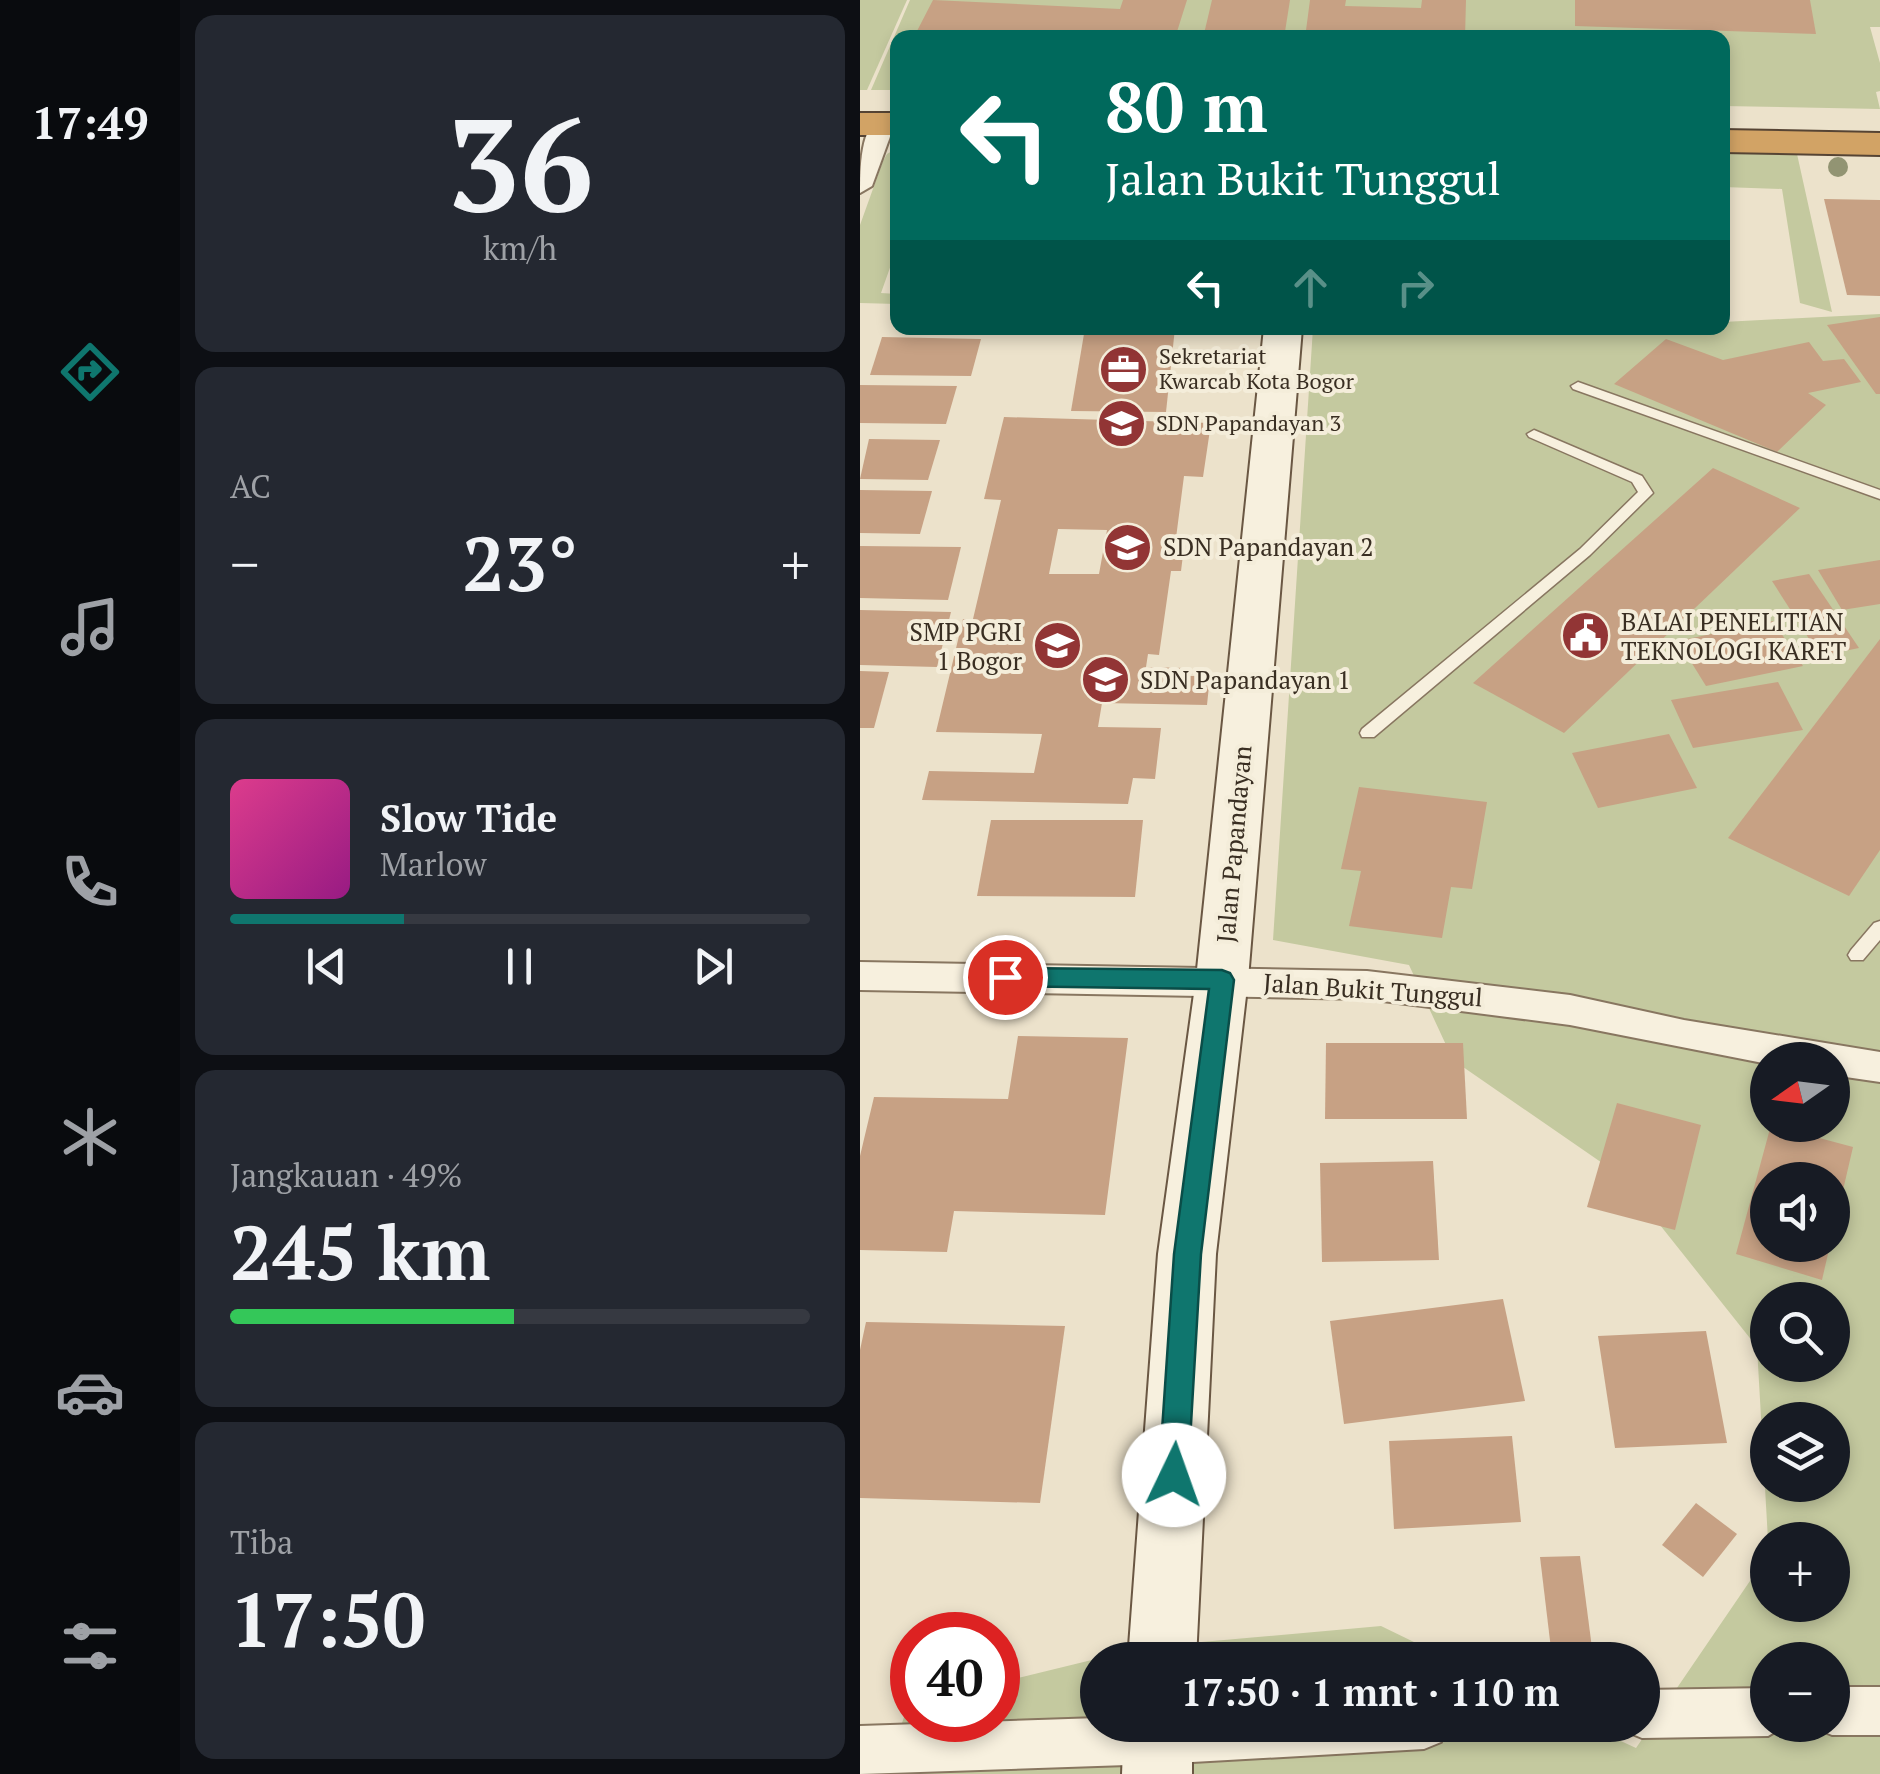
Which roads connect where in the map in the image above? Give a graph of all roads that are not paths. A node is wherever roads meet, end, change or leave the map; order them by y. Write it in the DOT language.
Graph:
graph roads {
  1 [pos="881,116"];
  2 [pos="1730,118"];
  3 [pos="1880,120"];
  4 [pos="1730,141"];
  5 [pos="1880,144"];
  6 [pos="860,186"];
  7 [pos="1282,335"];
  8 [pos="1578,386"];
  9 [pos="1534,434"];
  10 [pos="1880,495"];
  11 [pos="1368,734"];
  12 [pos="1880,928"];
  13 [pos="1857,955"];
  14 [pos="860,976"];
  15 [pos="1222,980"];
  16 [pos="1880,1067"];
  17 [pos="1163,1642"];
  18 [pos="1850,1711"];
  19 [pos="1880,1711"];
  20 [pos="1750,1712"];
  21 [pos="1660,1714"];
  22 [pos="1208,1742"];
  23 [pos="1157,1746"];
  24 [pos="860,1750"];
  1 -- 6 [label="street"];
  2 -- 3 [label="highway"];
  4 -- 5 [label="highway"];
  7 -- 15 [label="street, Jalan Papandayan"];
  8 -- 10 [label="lane"];
  9 -- 11 [label="lane"];
  12 -- 13 [label="lane"];
  14 -- 15 [label="street, Jalan Bukit Tunggul"];
  15 -- 16 [label="street, Jalan Bukit Tunggul"];
  15 -- 17 [label="street, Jalan Papandayan"];
  18 -- 19 [label="street"];
  20 -- 21 [label="street"];
  22 -- 23 [label="street"];
  23 -- 24 [label="street"];
}
